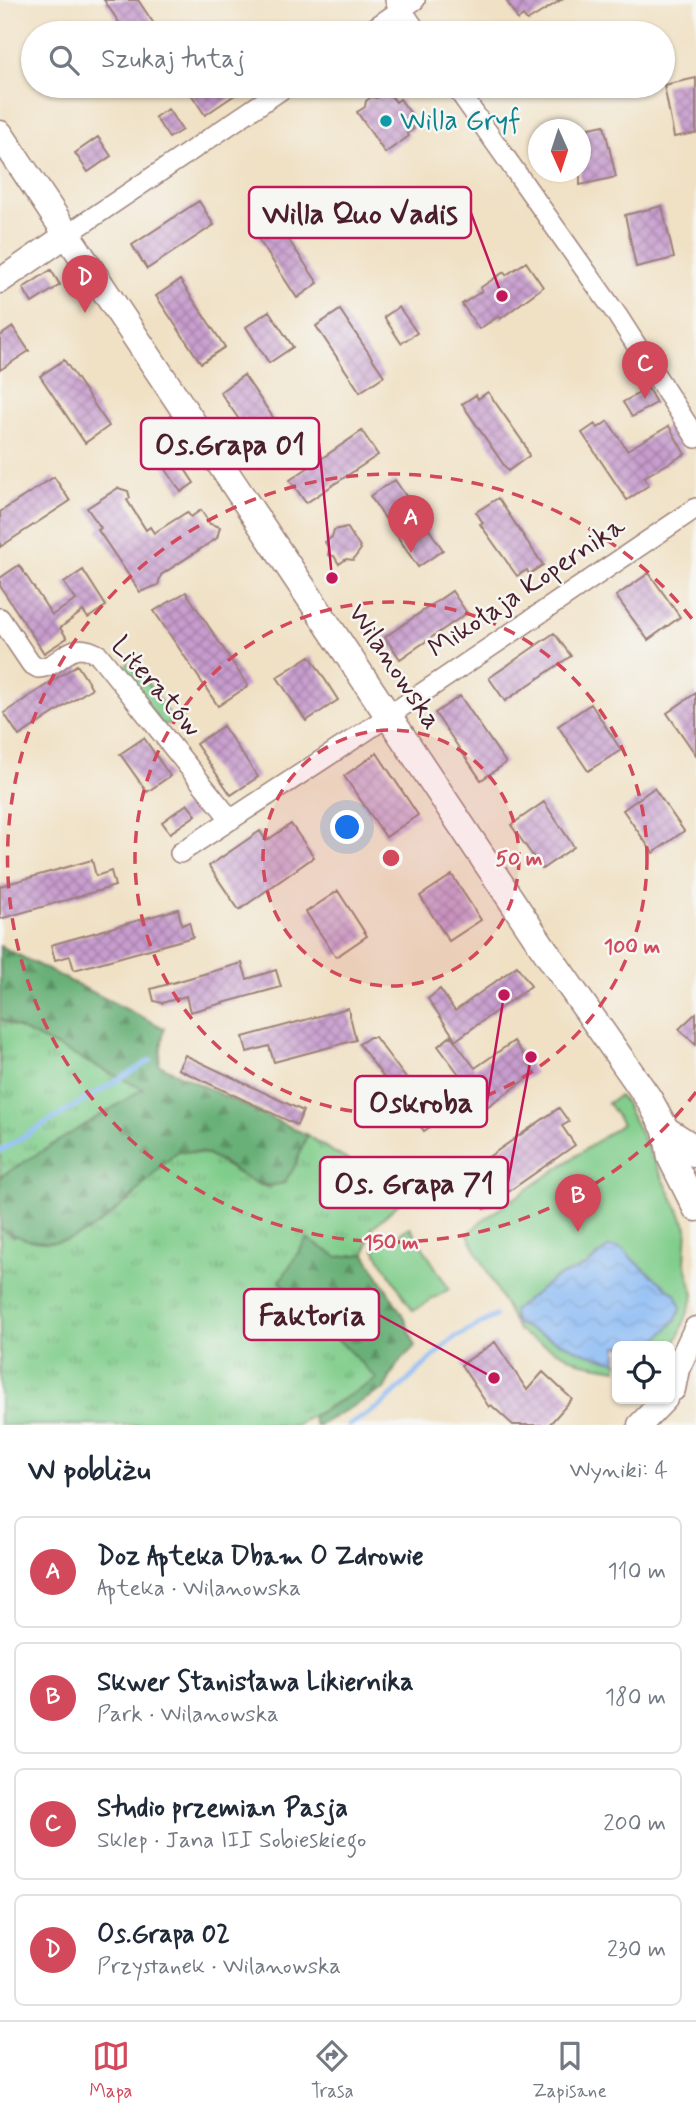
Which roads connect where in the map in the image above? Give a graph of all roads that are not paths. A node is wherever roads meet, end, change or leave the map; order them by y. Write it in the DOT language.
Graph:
graph roads {
  1 [pos="404,3"];
  2 [pos="382,21"];
  3 [pos="412,21"];
  4 [pos="269,98"];
  5 [pos="463,98"];
  6 [pos="0,134"];
  7 [pos="68,234"];
  8 [pos="0,281"];
  9 [pos="696,438"];
  10 [pos="696,508"];
  11 [pos="0,618"];
  12 [pos="388,715"];
  13 [pos="231,820"];
  14 [pos="180,853"];
  15 [pos="666,1130"];
  16 [pos="696,1154"];
  17 [pos="696,1208"];
  18 [pos="696,1329"];
  19 [pos="696,1374"];
  20 [pos="675,1375"];
  21 [pos="675,1390"];
  22 [pos="660,1404"];
  23 [pos="640,1425"];
  1 -- 2 [label="street"];
  1 -- 3 [label="street"];
  4 -- 7 [label="street"];
  5 -- 9 [label="street"];
  6 -- 7 [label="main road, Wilanowska"];
  7 -- 8 [label="street"];
  7 -- 12 [label="main road, Wilanowska"];
  10 -- 12 [label="street, Mikołaja Kopernika"];
  11 -- 13 [label="street, Literatów"];
  12 -- 13 [label="street, Mikołaja Kopernika"];
  12 -- 15 [label="main road, Wilanowska"];
  13 -- 14 [label="street, Mikołaja Kopernika"];
  15 -- 16 [label="main road, Wilanowska"];
  15 -- 17 [label="main road, Wilanowska"];
  18 -- 20 [label="street"];
  19 -- 21 [label="street"];
  22 -- 23 [label="street"];
}
